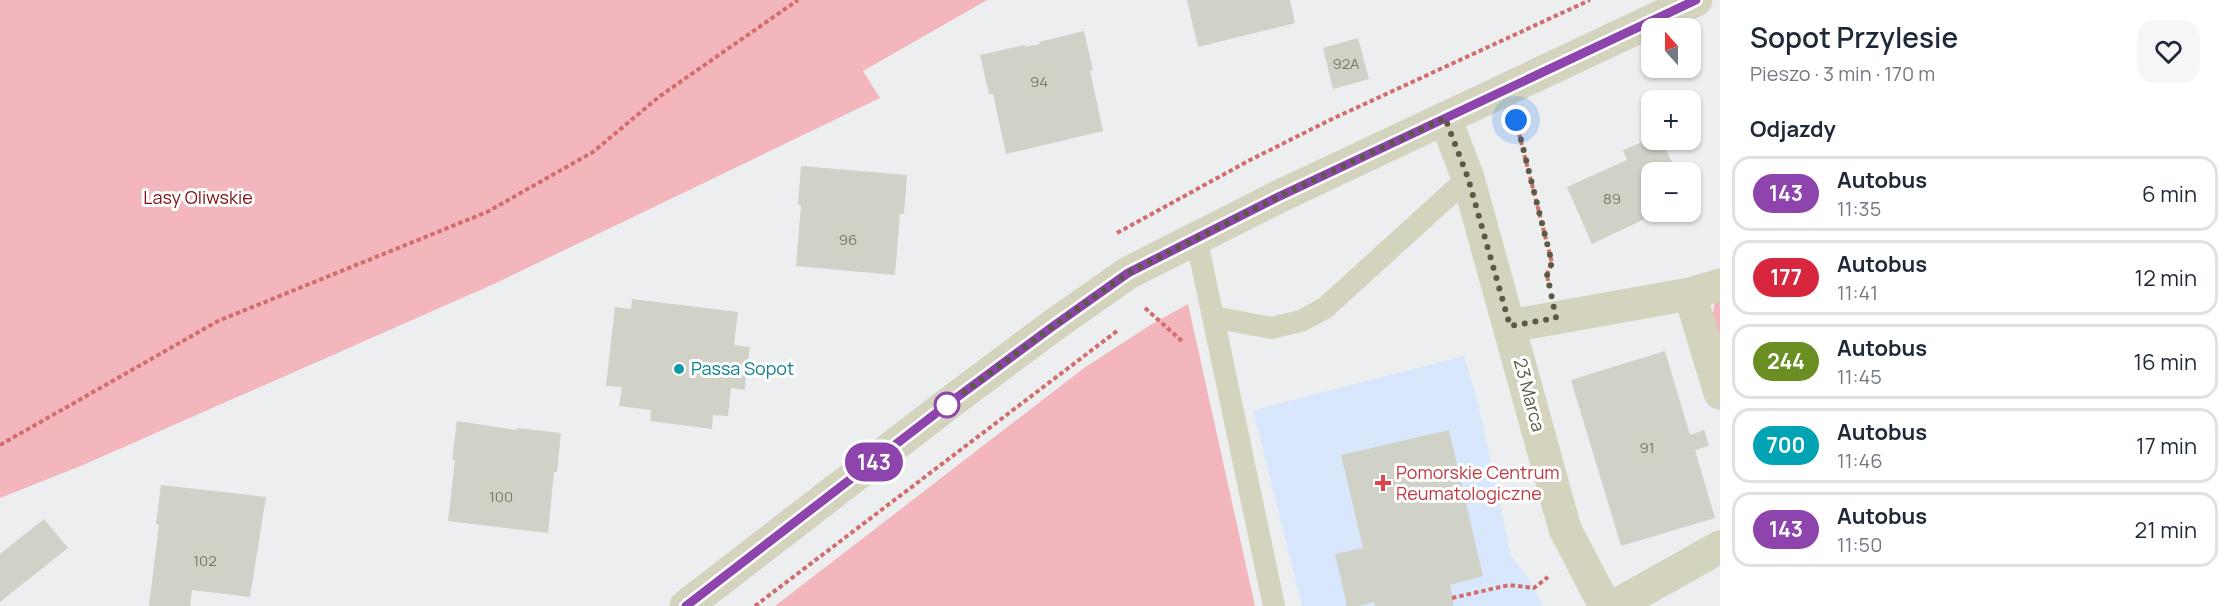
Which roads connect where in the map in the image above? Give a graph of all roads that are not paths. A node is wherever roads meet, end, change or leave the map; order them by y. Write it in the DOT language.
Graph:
graph roads {
  1 [pos="1696,0"];
  2 [pos="1445,118"];
  3 [pos="1468,178"];
  4 [pos="1196,237"];
  5 [pos="1705,289"];
  6 [pos="1213,317"];
  7 [pos="1510,326"];
  8 [pos="1720,393"];
  9 [pos="1720,547"];
  10 [pos="686,606"];
  11 [pos="1274,606"];
  12 [pos="1605,606"];
  13 [pos="1615,606"];
  1 -- 2 [label="street"];
  2 -- 3 [label="street, 23 Marca"];
  2 -- 4 [label="street"];
  3 -- 6 [label="lane"];
  3 -- 7 [label="street, 23 Marca"];
  4 -- 6 [label="lane"];
  4 -- 10 [label="street"];
  5 -- 7 [label="street"];
  5 -- 8 [label="street"];
  6 -- 11 [label="lane"];
  7 -- 12 [label="street, 23 Marca"];
  9 -- 13 [label="street"];
}
